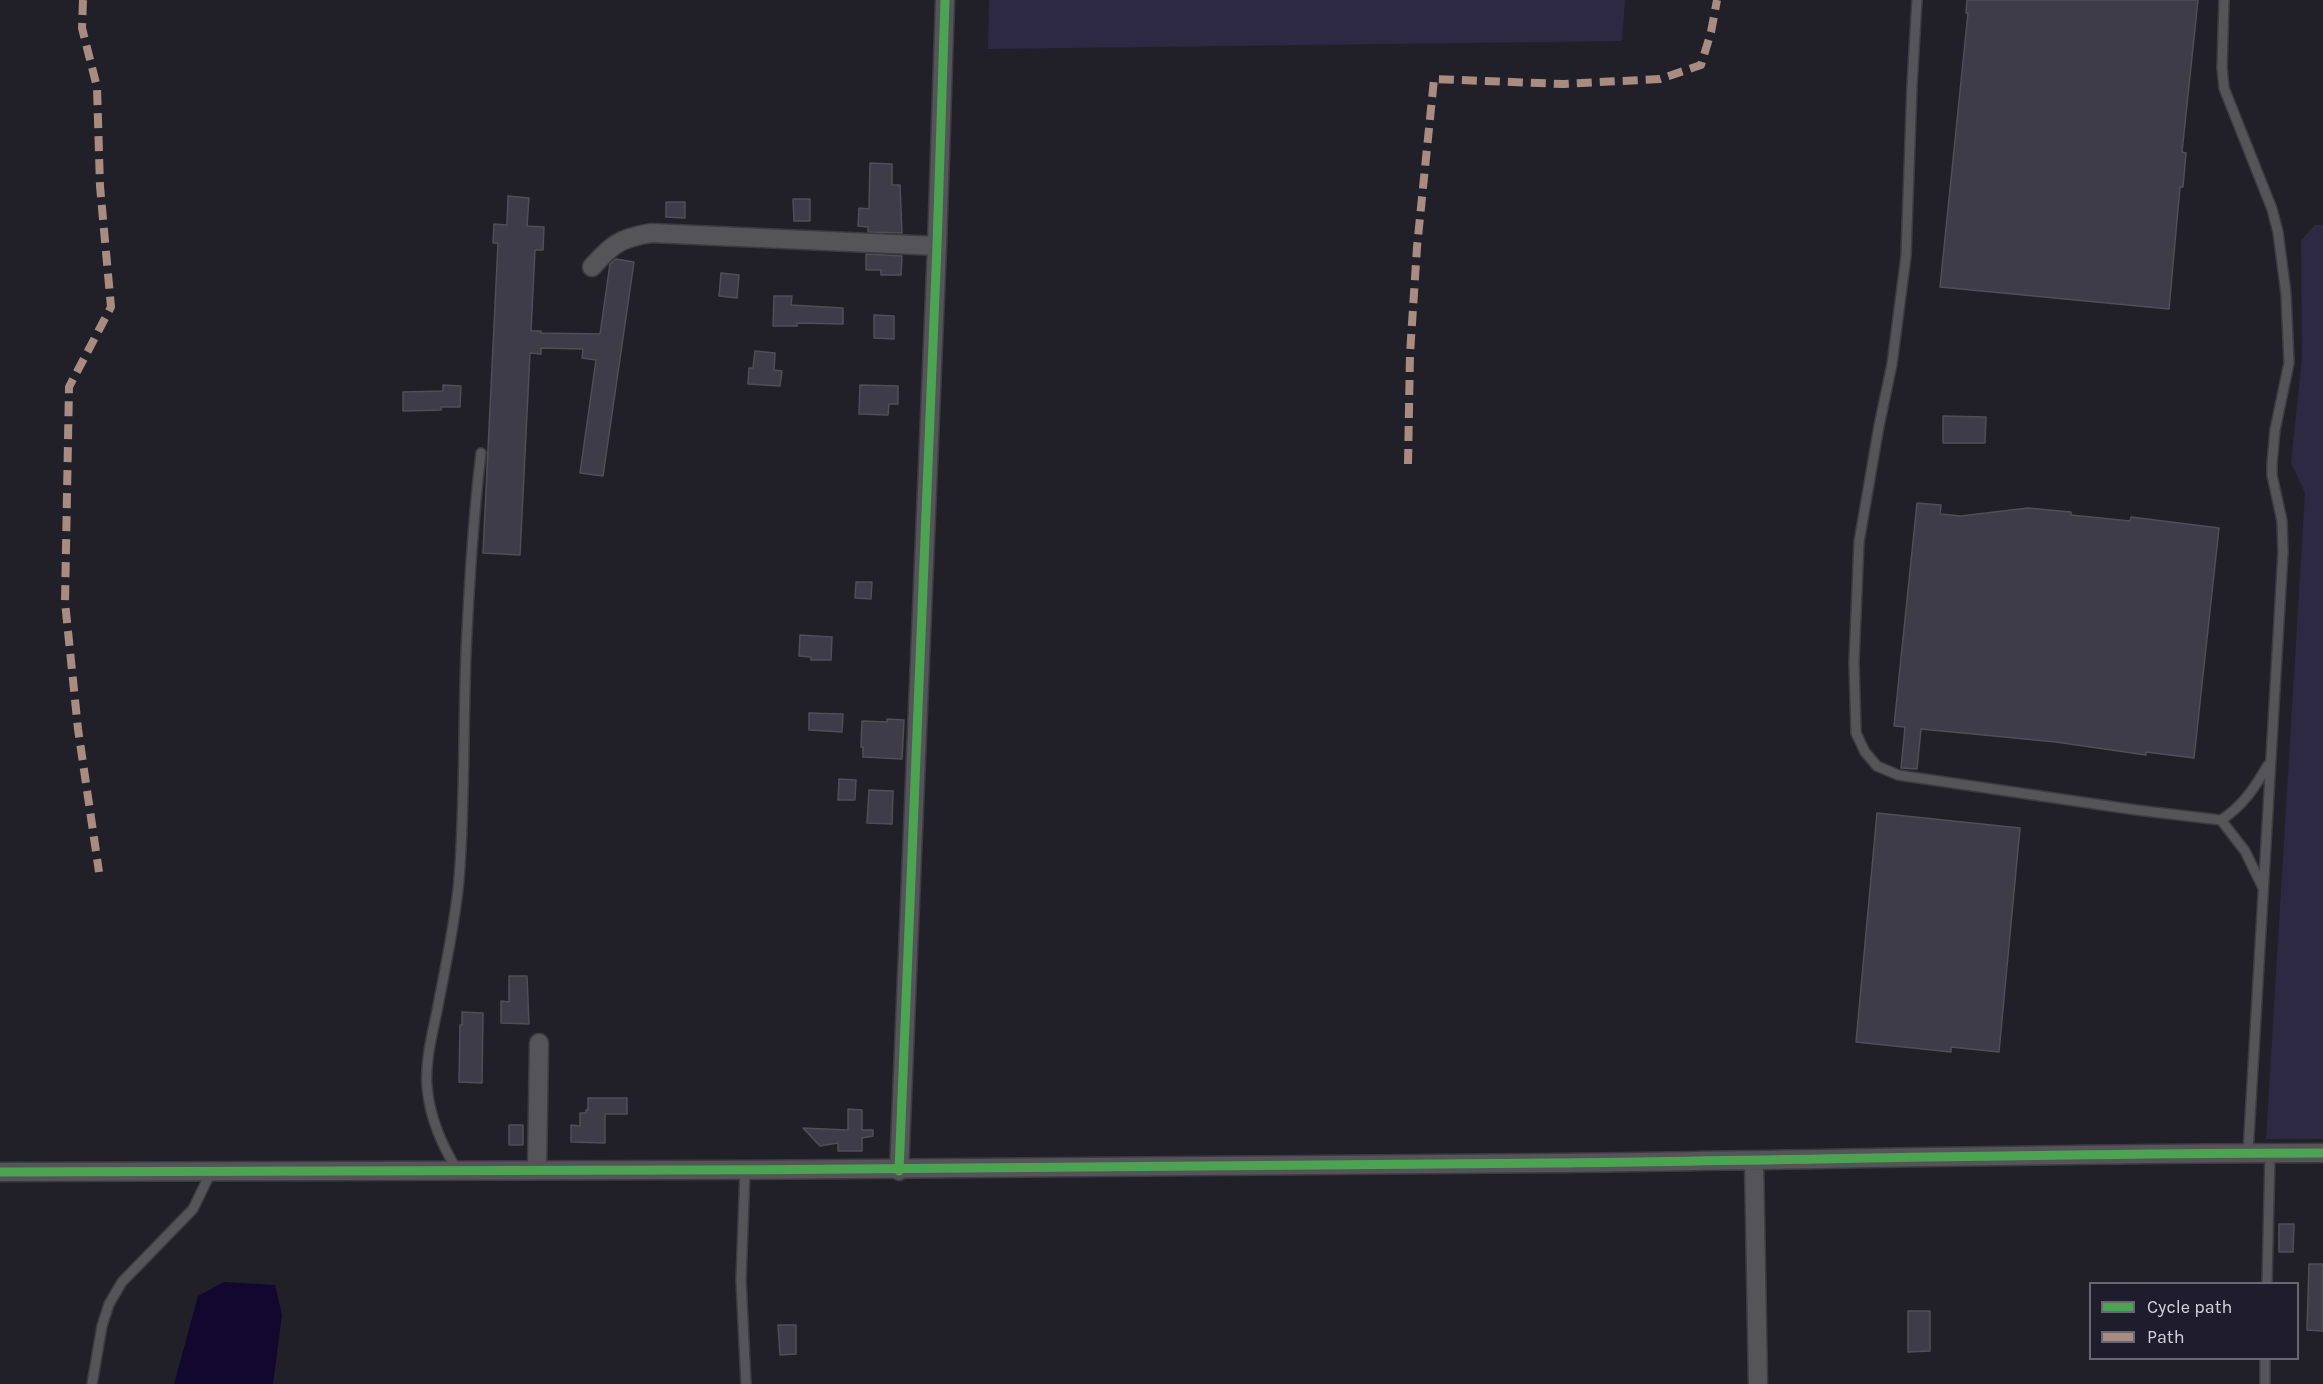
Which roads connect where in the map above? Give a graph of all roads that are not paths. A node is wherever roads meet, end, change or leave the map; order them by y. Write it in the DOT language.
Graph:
graph roads {
  1 [pos="945,0"];
  2 [pos="1917,0"];
  3 [pos="2224,0"];
  4 [pos="937,246"];
  5 [pos="592,267"];
  6 [pos="481,453"];
  7 [pos="2269,763"];
  8 [pos="2221,820"];
  9 [pos="2263,888"];
  10 [pos="539,1043"];
  11 [pos="2248,1152"];
  12 [pos="2270,1153"];
  13 [pos="2323,1153"];
  14 [pos="1754,1161"];
  15 [pos="537,1170"];
  16 [pos="899,1170"];
  17 [pos="745,1171"];
  18 [pos="0,1172"];
  19 [pos="212,1172"];
  20 [pos="458,1172"];
  21 [pos="2267,1282"];
  22 [pos="2265,1360"];
  23 [pos="92,1384"];
  24 [pos="746,1384"];
  25 [pos="1758,1384"];
  26 [pos="2265,1384"];
  1 -- 4 [label="street"];
  2 -- 8 [label="lane"];
  3 -- 7 [label="lane"];
  4 -- 5 [label="street"];
  4 -- 16 [label="street"];
  6 -- 20 [label="lane"];
  7 -- 8 [label="lane"];
  7 -- 9 [label="lane"];
  8 -- 9 [label="lane"];
  9 -- 11 [label="lane"];
  10 -- 15 [label="street"];
  11 -- 12 [label="street"];
  11 -- 14 [label="street"];
  12 -- 13 [label="street"];
  12 -- 21 [label="lane"];
  14 -- 16 [label="street"];
  14 -- 25 [label="street"];
  15 -- 17 [label="street"];
  15 -- 20 [label="street"];
  16 -- 17 [label="street"];
  17 -- 24 [label="lane"];
  18 -- 19 [label="street"];
  19 -- 20 [label="street"];
  19 -- 23 [label="lane"];
  22 -- 26 [label="lane"];
}
